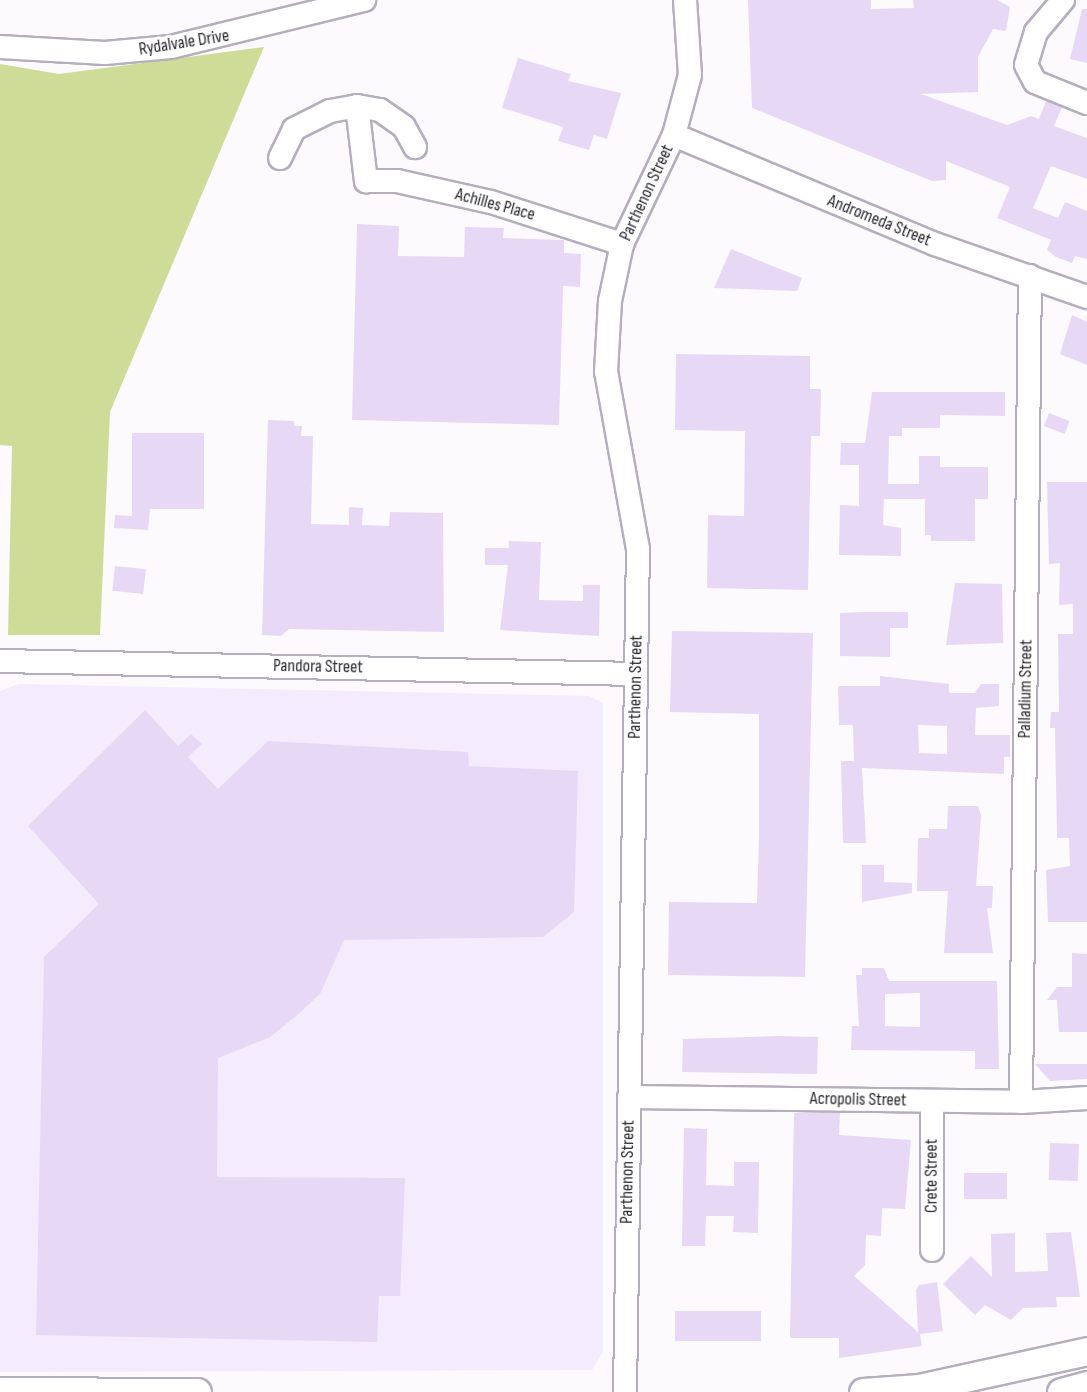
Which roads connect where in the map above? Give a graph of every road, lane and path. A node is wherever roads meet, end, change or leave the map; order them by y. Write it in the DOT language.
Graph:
graph roads {
  1 [pos="364,0"];
  2 [pos="686,0"];
  3 [pos="1063,0"];
  4 [pos="0,47"];
  5 [pos="1087,103"];
  6 [pos="357,106"];
  7 [pos="674,135"];
  8 [pos="415,147"];
  9 [pos="280,158"];
  10 [pos="622,244"];
  11 [pos="1030,276"];
  12 [pos="1087,297"];
  13 [pos="0,661"];
  14 [pos="636,674"];
  15 [pos="628,1097"];
  16 [pos="1087,1098"];
  17 [pos="932,1102"];
  18 [pos="1021,1102"];
  19 [pos="932,1251"];
  20 [pos="1087,1351"];
  21 [pos="1087,1385"];
  22 [pos="0,1390"];
  23 [pos="197,1392"];
  24 [pos="625,1392"];
  25 [pos="863,1392"];
  26 [pos="1061,1392"];
  1 -- 4 [label="street, Rydalvale Drive"];
  2 -- 7 [label="street, Parthenon Street"];
  3 -- 5 [label="street"];
  6 -- 8 [label="street"];
  6 -- 9 [label="street"];
  6 -- 10 [label="street, Achilles Place"];
  7 -- 10 [label="street, Parthenon Street"];
  7 -- 11 [label="street, Andromeda Street"];
  10 -- 14 [label="street, Parthenon Street"];
  11 -- 12 [label="street, Andromeda Street"];
  11 -- 18 [label="street, Palladium Street"];
  13 -- 14 [label="street, Pandora Street"];
  14 -- 15 [label="street, Parthenon Street"];
  15 -- 17 [label="street, Acropolis Street"];
  15 -- 24 [label="street, Parthenon Street"];
  16 -- 18 [label="street, Acropolis Street"];
  17 -- 18 [label="street, Acropolis Street"];
  17 -- 19 [label="street, Crete Street"];
  20 -- 25 [label="main road"];
  21 -- 26 [label="main road"];
  22 -- 23 [label="main road"];
}
